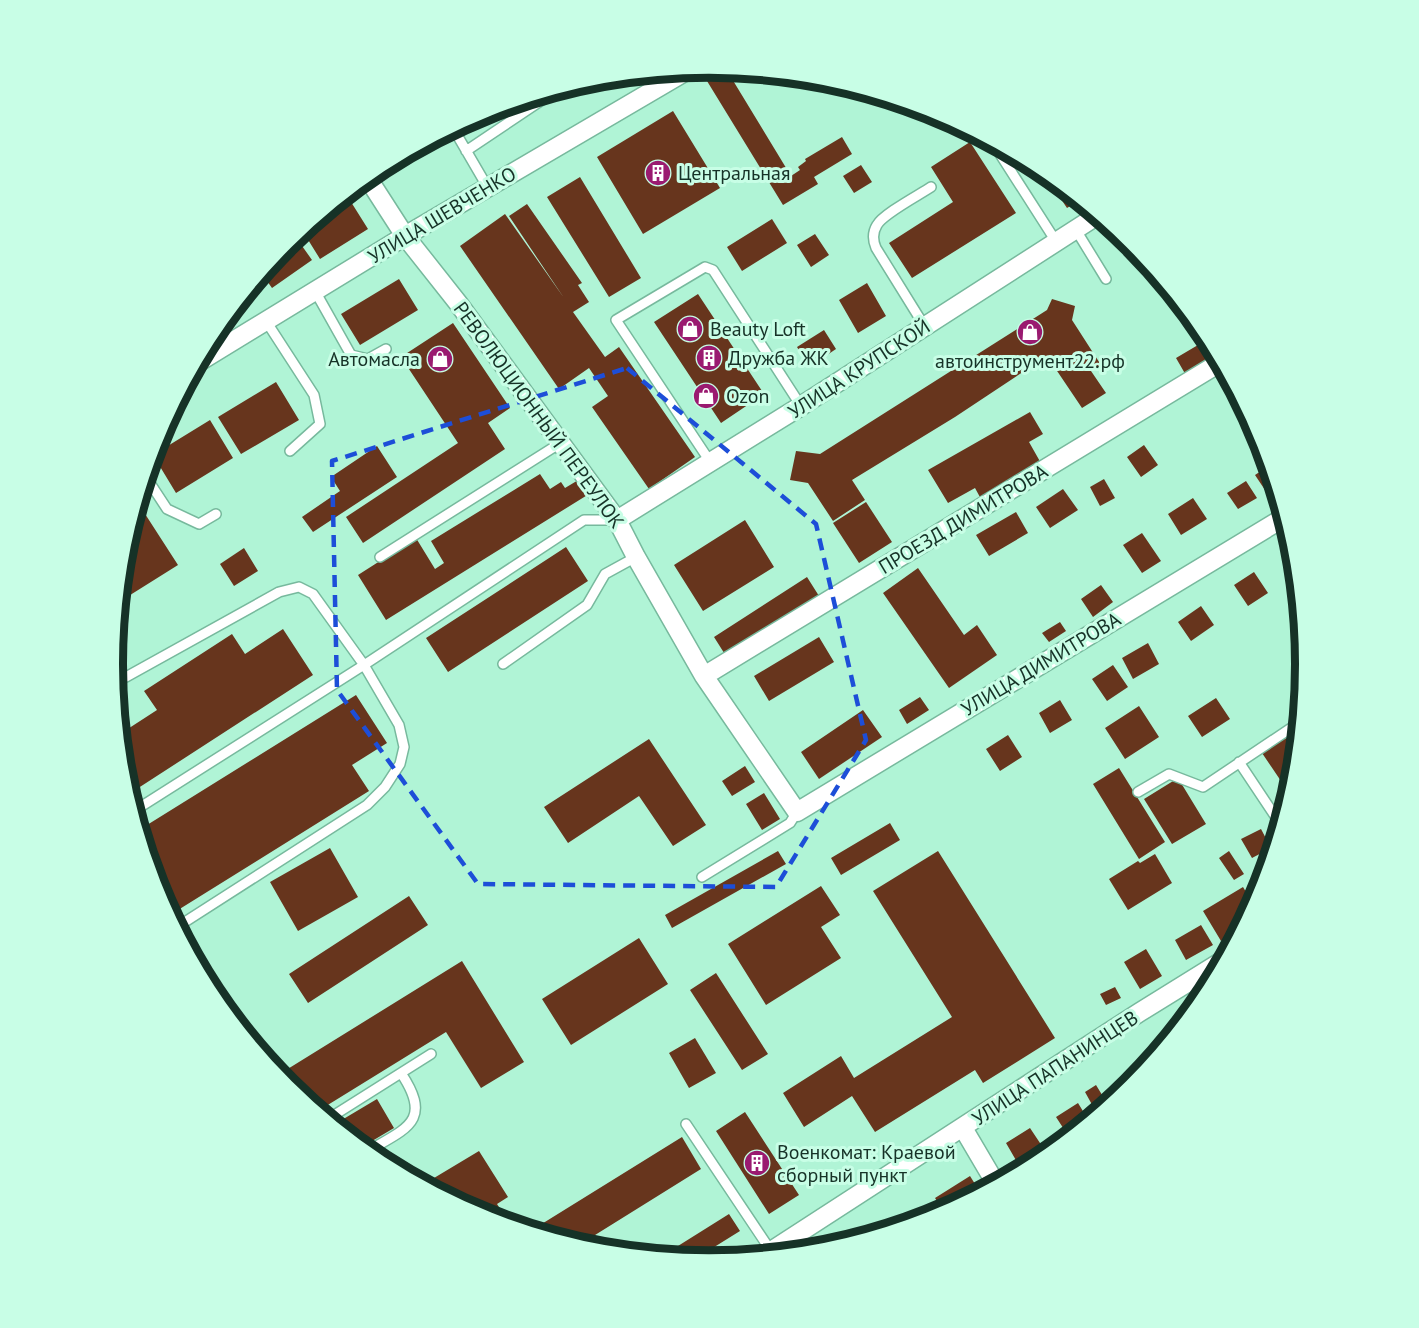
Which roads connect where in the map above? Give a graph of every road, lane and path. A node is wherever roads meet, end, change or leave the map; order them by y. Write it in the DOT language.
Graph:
graph roads {
  1 [pos="674,79"];
  2 [pos="534,105"];
  3 [pos="457,135"];
  4 [pos="466,150"];
  5 [pos="1002,157"];
  6 [pos="372,185"];
  7 [pos="931,187"];
  8 [pos="488,188"];
  9 [pos="1092,219"];
  10 [pos="1076,230"];
  11 [pos="405,236"];
  12 [pos="1057,243"];
  13 [pos="1106,279"];
  14 [pos="315,291"];
  15 [pos="266,321"];
  16 [pos="925,327"];
  17 [pos="386,349"];
  18 [pos="213,354"];
  19 [pos="1214,366"];
  20 [pos="801,406"];
  21 [pos="562,442"];
  22 [pos="290,451"];
  23 [pos="711,463"];
  24 [pos="152,486"];
  25 [pos="216,514"];
  26 [pos="617,520"];
  27 [pos="1278,521"];
  28 [pos="380,557"];
  29 [pos="636,558"];
  30 [pos="503,664"];
  31 [pos="364,665"];
  32 [pos="704,676"];
  33 [pos="124,677"];
  34 [pos="1291,728"];
  35 [pos="1239,762"];
  36 [pos="1138,792"];
  37 [pos="141,807"];
  38 [pos="797,812"];
  39 [pos="1276,817"];
  40 [pos="702,878"];
  41 [pos="184,923"];
  42 [pos="1210,969"];
  43 [pos="431,1054"];
  44 [pos="401,1073"];
  45 [pos="335,1115"];
  46 [pos="686,1124"];
  47 [pos="963,1128"];
  48 [pos="377,1146"];
  49 [pos="992,1177"];
  50 [pos="779,1246"];
  51 [pos="764,1247"];
  1 -- 8 [label="street, УЛИЦА ШЕВЧЕНКО"];
  2 -- 4 [label="lane"];
  3 -- 4 [label="lane"];
  4 -- 8 [label="lane"];
  5 -- 12 [label="lane"];
  6 -- 11 [label="street, РЕВОЛЮЦИОННЫЙ ПЕРЕУЛОК"];
  7 -- 16 [label="lane"];
  8 -- 11 [label="street, УЛИЦА ШЕВЧЕНКО"];
  9 -- 10 [label="street, УЛИЦА КРУПСКОЙ"];
  10 -- 12 [label="street, УЛИЦА КРУПСКОЙ"];
  10 -- 13 [label="lane"];
  11 -- 14 [label="street, УЛИЦА ШЕВЧЕНКО"];
  11 -- 21 [label="street, РЕВОЛЮЦИОННЫЙ ПЕРЕУЛОК"];
  12 -- 16 [label="street, УЛИЦА КРУПСКОЙ"];
  14 -- 15 [label="street, УЛИЦА ШЕВЧЕНКО"];
  14 -- 17 [label="lane"];
  15 -- 18 [label="street, УЛИЦА ШЕВЧЕНКО"];
  15 -- 22 [label="lane"];
  16 -- 20 [label="street, УЛИЦА КРУПСКОЙ"];
  19 -- 32 [label="street, ПРОЕЗД ДИМИТРОВА"];
  20 -- 23 [label="street, УЛИЦА КРУПСКОЙ"];
  20 -- 23 [label="lane"];
  21 -- 26 [label="street, РЕВОЛЮЦИОННЫЙ ПЕРЕУЛОК"];
  21 -- 28 [label="lane"];
  23 -- 26 [label="street, УЛИЦА КРУПСКОЙ"];
  24 -- 25 [label="lane"];
  26 -- 29 [label="street, РЕВОЛЮЦИОННЫЙ ПЕРЕУЛОК"];
  26 -- 31 [label="lane"];
  27 -- 38 [label="street, УЛИЦА ДИМИТРОВА"];
  29 -- 30 [label="lane"];
  29 -- 32 [label="street, РЕВОЛЮЦИОННЫЙ ПЕРЕУЛОК"];
  31 -- 33 [label="lane"];
  31 -- 37 [label="lane"];
  31 -- 41 [label="lane"];
  32 -- 38 [label="street, РЕВОЛЮЦИОННЫЙ ПЕРЕУЛОК"];
  34 -- 35 [label="lane"];
  35 -- 36 [label="lane"];
  35 -- 39 [label="lane"];
  38 -- 40 [label="lane"];
  42 -- 47 [label="street, УЛИЦА ПАПАНИНЦЕВ"];
  43 -- 44 [label="lane"];
  44 -- 45 [label="lane"];
  44 -- 48 [label="lane"];
  46 -- 51 [label="lane"];
  47 -- 49 [label="street"];
  47 -- 50 [label="street, УЛИЦА ПАПАНИНЦЕВ"];
}
